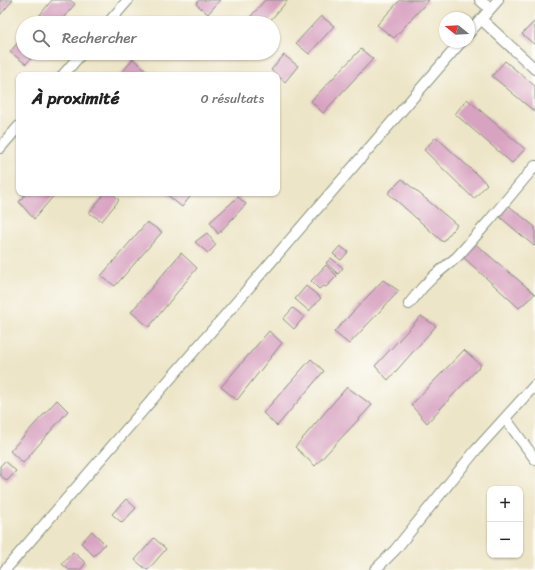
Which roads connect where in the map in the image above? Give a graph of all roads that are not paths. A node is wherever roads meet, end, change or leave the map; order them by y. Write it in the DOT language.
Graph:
graph roads {
  1 [pos="128,0"];
  2 [pos="480,0"];
  3 [pos="498,0"];
  4 [pos="490,9"];
  5 [pos="114,16"];
  6 [pos="481,19"];
  7 [pos="475,26"];
  8 [pos="456,48"];
  9 [pos="76,60"];
  10 [pos="535,70"];
  11 [pos="66,72"];
  12 [pos="16,129"];
  13 [pos="0,148"];
  14 [pos="535,166"];
  15 [pos="409,304"];
  16 [pos="535,385"];
  17 [pos="505,418"];
  18 [pos="535,459"];
  19 [pos="5,570"];
  20 [pos="375,570"];
  1 -- 5 [label="street"];
  2 -- 4 [label="street"];
  3 -- 4 [label="street"];
  4 -- 6 [label="street"];
  6 -- 7 [label="street"];
  6 -- 10 [label="street"];
  8 -- 19 [label="street"];
  9 -- 11 [label="street"];
  12 -- 13 [label="street"];
  14 -- 15 [label="street"];
  16 -- 17 [label="street"];
  17 -- 18 [label="street"];
  17 -- 20 [label="street"];
}
